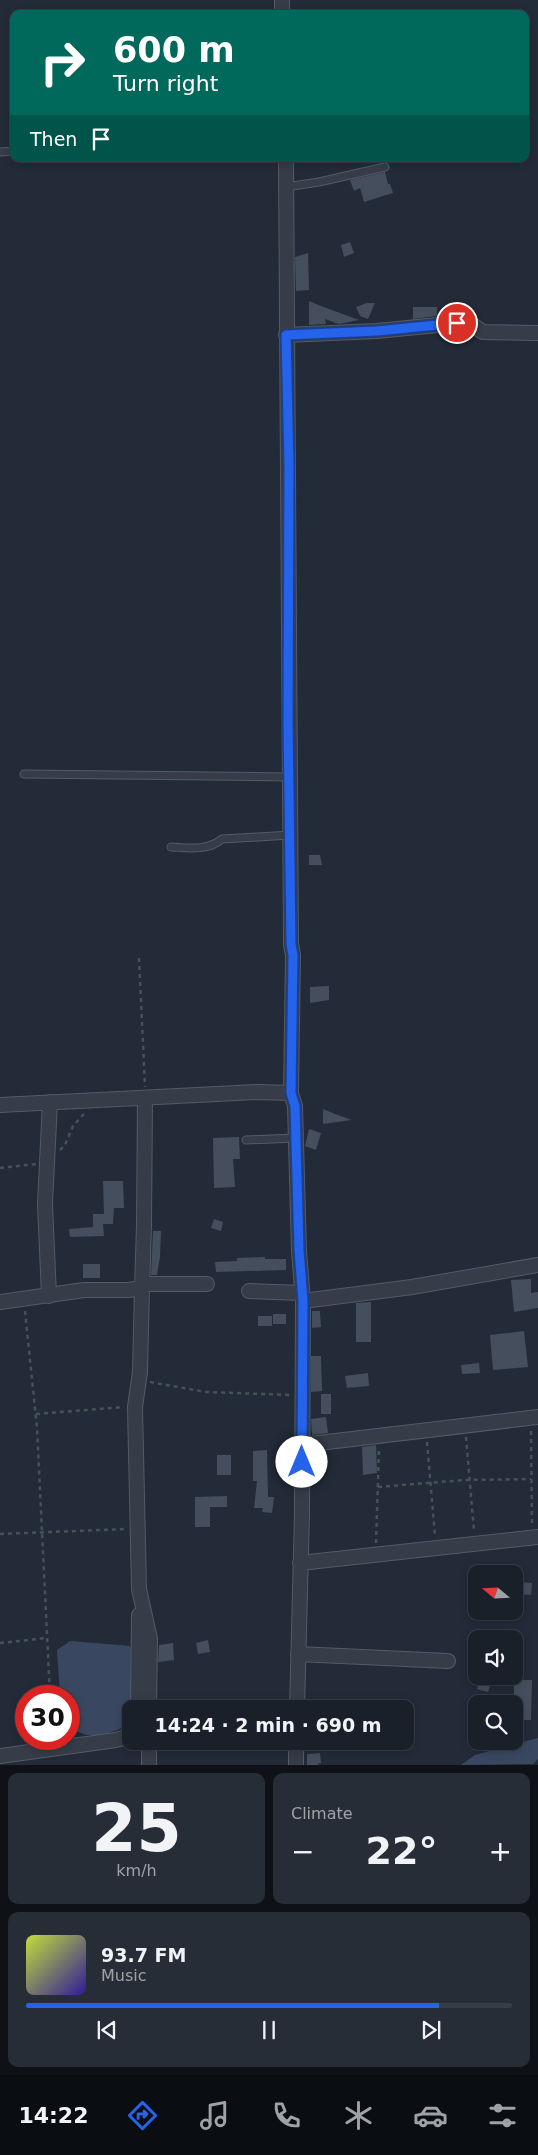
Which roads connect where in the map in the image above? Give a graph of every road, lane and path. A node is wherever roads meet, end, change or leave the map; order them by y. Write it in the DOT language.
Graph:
graph roads {
  1 [pos="286,162"];
  2 [pos="385,167"];
  3 [pos="286,187"];
  4 [pos="538,333"];
  5 [pos="286,335"];
  6 [pos="24,774"];
  7 [pos="290,777"];
  8 [pos="291,835"];
  9 [pos="170,847"];
  10 [pos="139,958"];
  11 [pos="291,1093"];
  12 [pos="145,1098"];
  13 [pos="50,1102"];
  14 [pos="0,1104"];
  15 [pos="296,1138"];
  16 [pos="246,1140"];
  17 [pos="538,1265"];
  18 [pos="207,1284"];
  19 [pos="142,1286"];
  20 [pos="249,1291"];
  21 [pos="49,1296"];
  22 [pos="303,1297"];
  23 [pos="24,1299"];
  24 [pos="0,1302"];
  25 [pos="139,1380"];
  26 [pos="303,1395"];
  27 [pos="135,1402"];
  28 [pos="36,1414"];
  29 [pos="534,1417"];
  30 [pos="465,1426"];
  31 [pos="426,1430"];
  32 [pos="380,1436"];
  33 [pos="302,1445"];
  34 [pos="471,1479"];
  35 [pos="531,1479"];
  36 [pos="430,1482"];
  37 [pos="378,1487"];
  38 [pos="138,1528"];
  39 [pos="42,1532"];
  40 [pos="0,1534"];
  41 [pos="535,1537"];
  42 [pos="475,1543"];
  43 [pos="436,1547"];
  44 [pos="375,1554"];
  45 [pos="300,1563"];
  46 [pos="139,1589"];
  47 [pos="47,1638"];
  48 [pos="0,1644"];
  49 [pos="298,1654"];
  50 [pos="448,1661"];
  51 [pos="49,1685"];
  52 [pos="138,1700"];
  53 [pos="149,1700"];
  54 [pos="297,1700"];
  55 [pos="122,1738"];
  56 [pos="149,1750"];
  57 [pos="296,1750"];
  58 [pos="0,1756"];
  59 [pos="149,1765"];
  60 [pos="296,1765"];
  1 -- 3 [label="street"];
  2 -- 3 [label="lane"];
  3 -- 5 [label="street"];
  4 -- 5 [label="street"];
  5 -- 7 [label="street"];
  6 -- 7 [label="lane"];
  7 -- 8 [label="street"];
  8 -- 9 [label="lane"];
  8 -- 11 [label="street"];
  10 -- 12 [label="path"];
  11 -- 12 [label="street"];
  11 -- 15 [label="street"];
  12 -- 13 [label="street"];
  12 -- 19 [label="street"];
  13 -- 14 [label="street"];
  13 -- 21 [label="street"];
  15 -- 16 [label="lane"];
  15 -- 22 [label="street"];
  17 -- 22 [label="street"];
  18 -- 19 [label="street"];
  19 -- 21 [label="street"];
  19 -- 25 [label="street"];
  20 -- 22 [label="street"];
  21 -- 23 [label="street"];
  22 -- 26 [label="street"];
  23 -- 24 [label="street"];
  23 -- 28 [label="path"];
  25 -- 26 [label="path"];
  25 -- 27 [label="street"];
  26 -- 33 [label="street"];
  27 -- 28 [label="path"];
  27 -- 38 [label="street"];
  28 -- 39 [label="path"];
  29 -- 30 [label="street"];
  29 -- 35 [label="path"];
  30 -- 31 [label="street"];
  30 -- 34 [label="path"];
  31 -- 32 [label="street"];
  31 -- 36 [label="path"];
  32 -- 33 [label="street"];
  32 -- 37 [label="path"];
  33 -- 45 [label="street"];
  34 -- 35 [label="path"];
  34 -- 36 [label="path"];
  34 -- 42 [label="path"];
  35 -- 41 [label="path"];
  36 -- 37 [label="path"];
  36 -- 43 [label="path"];
  37 -- 44 [label="path"];
  38 -- 39 [label="path"];
  38 -- 46 [label="street"];
  39 -- 40 [label="path"];
  39 -- 47 [label="path"];
  41 -- 42 [label="street"];
  42 -- 43 [label="street"];
  43 -- 44 [label="street"];
  44 -- 45 [label="street"];
  45 -- 49 [label="street"];
  46 -- 52 [label="street"];
  46 -- 53 [label="street"];
  47 -- 48 [label="path"];
  47 -- 51 [label="path"];
  49 -- 50 [label="street"];
  49 -- 54 [label="street"];
  55 -- 58 [label="street"];
  56 -- 59 [label="street"];
  57 -- 60 [label="street"];
}
